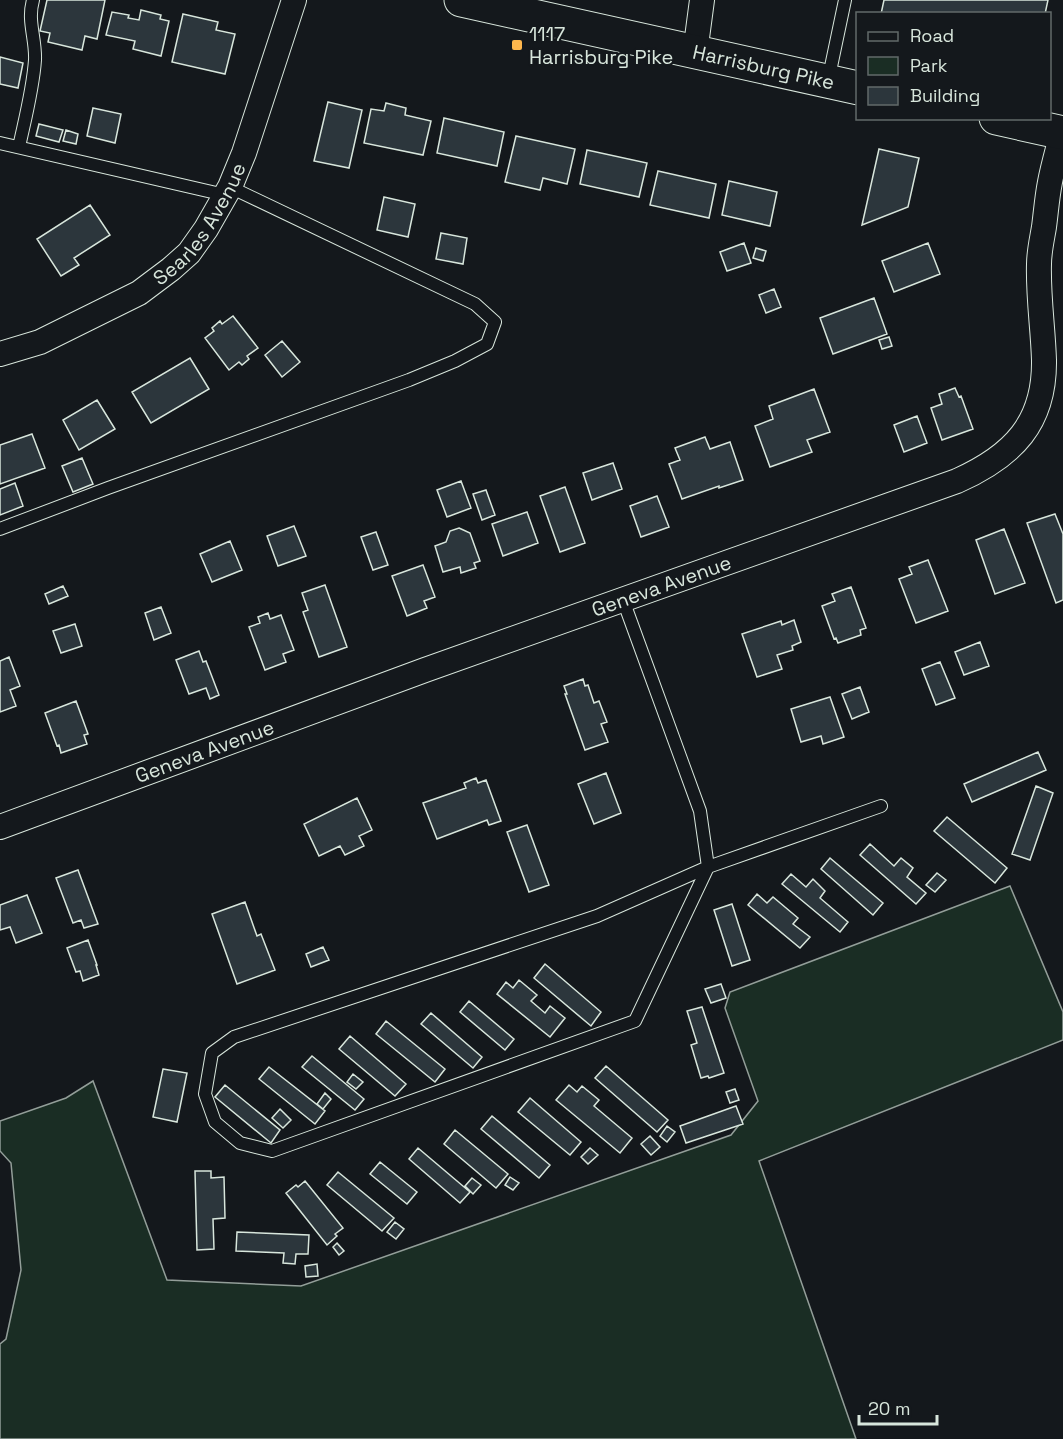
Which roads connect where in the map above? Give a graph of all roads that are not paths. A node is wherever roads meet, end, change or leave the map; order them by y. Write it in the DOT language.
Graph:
graph roads {
  1 [pos="33,0"];
  2 [pos="294,0"];
  3 [pos="461,0"];
  4 [pos="702,0"];
  5 [pos="845,0"];
  6 [pos="695,52"];
  7 [pos="843,85"];
  8 [pos="1006,120"];
  9 [pos="1063,131"];
  10 [pos="0,143"];
  11 [pos="19,147"];
  12 [pos="228,191"];
  13 [pos="0,354"];
  14 [pos="0,529"];
  15 [pos="623,600"];
  16 [pos="881,806"];
  17 [pos="0,827"];
  18 [pos="708,867"];
  1 -- 11 [label="lane"];
  2 -- 12 [label="street, Searles Avenue"];
  3 -- 6 [label="main road, Harrisburg Pike"];
  4 -- 6 [label="street"];
  5 -- 7 [label="lane"];
  6 -- 7 [label="main road, Harrisburg Pike"];
  8 -- 9 [label="main road"];
  9 -- 15 [label="street, Geneva Avenue"];
  10 -- 11 [label="lane"];
  11 -- 12 [label="lane"];
  12 -- 13 [label="street, Searles Avenue"];
  12 -- 14 [label="lane"];
  15 -- 17 [label="street, Geneva Avenue"];
  15 -- 18 [label="lane"];
  16 -- 18 [label="lane"];
  18 -- 18 [label="lane"];
}
